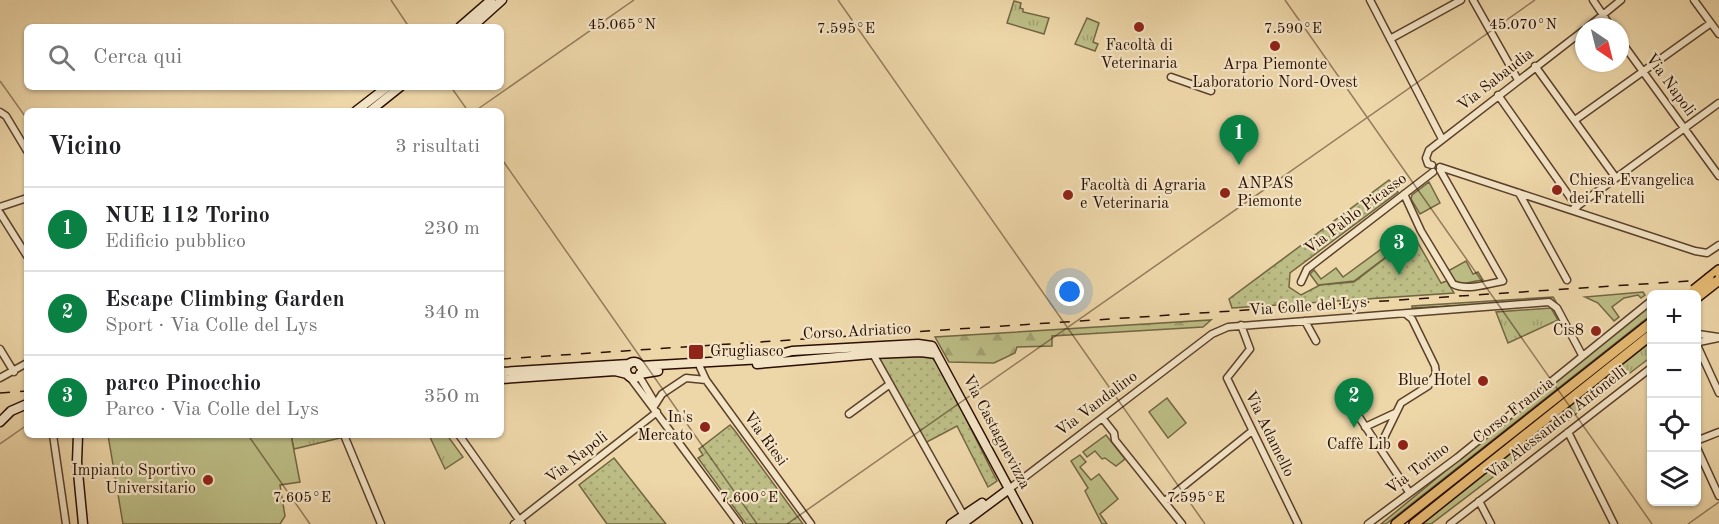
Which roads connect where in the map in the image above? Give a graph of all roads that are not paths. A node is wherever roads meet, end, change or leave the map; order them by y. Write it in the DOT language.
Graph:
graph roads {
  1 [pos="491,0"];
  2 [pos="502,0"];
  3 [pos="1370,0"];
  4 [pos="1461,0"];
  5 [pos="1473,0"];
  6 [pos="1593,0"];
  7 [pos="1621,0"];
  8 [pos="1694,0"];
  9 [pos="1602,15"];
  10 [pos="1598,18"];
  11 [pos="1604,18"];
  12 [pos="1710,22"];
  13 [pos="463,24"];
  14 [pos="475,24"];
  15 [pos="1719,34"];
  16 [pos="1575,37"];
  17 [pos="1390,39"];
  18 [pos="1629,52"];
  19 [pos="1535,66"];
  20 [pos="1643,71"];
  21 [pos="1171,77"];
  22 [pos="1518,80"];
  23 [pos="383,90"];
  24 [pos="396,90"];
  25 [pos="1211,91"];
  26 [pos="1498,95"];
  27 [pos="1719,103"];
  28 [pos="360,108"];
  29 [pos="374,108"];
  30 [pos="0,112"];
  31 [pos="1575,120"];
  32 [pos="1684,128"];
  33 [pos="1442,139"];
  34 [pos="24,146"];
  35 [pos="1436,168"];
  36 [pos="1719,176"];
  37 [pos="1616,178"];
  38 [pos="1519,193"];
  39 [pos="1404,194"];
  40 [pos="24,199"];
  41 [pos="0,207"];
  42 [pos="1574,208"];
  43 [pos="0,213"];
  44 [pos="1719,245"];
  45 [pos="24,251"];
  46 [pos="1718,274"];
  47 [pos="1567,280"];
  48 [pos="1300,282"];
  49 [pos="1693,290"];
  50 [pos="1701,293"];
  51 [pos="1647,304"];
  52 [pos="1407,315"];
  53 [pos="1305,321"];
  54 [pos="1241,325"];
  55 [pos="1647,326"];
  56 [pos="1212,334"];
  57 [pos="1701,335"];
  58 [pos="1719,337"];
  59 [pos="1647,338"];
  60 [pos="1316,341"];
  61 [pos="1701,343"];
  62 [pos="0,349"];
  63 [pos="1701,353"];
  64 [pos="873,354"];
  65 [pos="936,354"];
  66 [pos="1582,355"];
  67 [pos="7,360"];
  68 [pos="24,363"];
  69 [pos="24,365"];
  70 [pos="700,368"];
  71 [pos="1647,371"];
  72 [pos="14,372"];
  73 [pos="504,372"];
  74 [pos="635,373"];
  75 [pos="0,378"];
  76 [pos="504,379"];
  77 [pos="706,380"];
  78 [pos="890,384"];
  79 [pos="1719,393"];
  80 [pos="24,405"];
  81 [pos="655,410"];
  82 [pos="1395,413"];
  83 [pos="849,414"];
  84 [pos="1357,414"];
  85 [pos="1103,419"];
  86 [pos="0,422"];
  87 [pos="1365,427"];
  88 [pos="1252,431"];
  89 [pos="1568,432"];
  90 [pos="1719,432"];
  91 [pos="53,438"];
  92 [pos="81,438"];
  93 [pos="81,438"];
  94 [pos="345,438"];
  95 [pos="461,438"];
  96 [pos="1701,439"];
  97 [pos="1380,446"];
  98 [pos="1699,452"];
  99 [pos="1009,489"];
  100 [pos="1409,492"];
  101 [pos="1719,496"];
  102 [pos="1165,501"];
  103 [pos="1479,501"];
  104 [pos="964,520"];
  105 [pos="518,523"];
  106 [pos="66,524"];
  107 [pos="83,524"];
  108 [pos="88,524"];
  109 [pos="381,524"];
  110 [pos="739,524"];
  111 [pos="812,524"];
  112 [pos="951,524"];
  113 [pos="1028,524"];
  114 [pos="1182,524"];
  115 [pos="1298,524"];
  116 [pos="1368,524"];
  117 [pos="1396,524"];
  118 [pos="1414,524"];
  119 [pos="1450,524"];
  120 [pos="1491,524"];
  121 [pos="1614,524"];
  1 -- 13 [label="street"];
  2 -- 14 [label="street"];
  3 -- 17 [label="street"];
  4 -- 17 [label="street"];
  5 -- 22 [label="street"];
  6 -- 9 [label="street"];
  7 -- 9 [label="street"];
  8 -- 12 [label="street"];
  9 -- 10 [label="street"];
  9 -- 11 [label="street"];
  12 -- 15 [label="street"];
  12 -- 20 [label="street"];
  16 -- 19 [label="street, Via Sabaudia"];
  17 -- 33 [label="street"];
  18 -- 20 [label="street, Via Napoli"];
  19 -- 22 [label="street, Via Sabaudia"];
  19 -- 31 [label="street"];
  20 -- 31 [label="street"];
  20 -- 32 [label="street, Via Napoli"];
  21 -- 25 [label="street"];
  22 -- 26 [label="street, Via Sabaudia"];
  23 -- 28 [label="street"];
  24 -- 29 [label="street"];
  26 -- 33 [label="street, Via Sabaudia"];
  26 -- 42 [label="street"];
  27 -- 32 [label="street"];
  30 -- 34 [label="street"];
  31 -- 37 [label="street"];
  32 -- 36 [label="street, Via Napoli"];
  32 -- 37 [label="street"];
  33 -- 35 [label="street, Via Sabaudia"];
  35 -- 38 [label="street"];
  35 -- 39 [label="street, Via Pablo Picasso"];
  35 -- 39 [label="street"];
  37 -- 42 [label="street"];
  38 -- 42 [label="street"];
  38 -- 47 [label="street"];
  39 -- 48 [label="street, Via Pablo Picasso"];
  40 -- 41 [label="street"];
  42 -- 44 [label="street"];
  43 -- 45 [label="street"];
  46 -- 49 [label="main road, bridge"];
  46 -- 50 [label="main road, bridge"];
  51 -- 66 [label="street, Via Torino"];
  52 -- 53 [label="street, Via Colle del Lys"];
  52 -- 66 [label="street, Via Colle del Lys"];
  52 -- 82 [label="street"];
  53 -- 54 [label="street, Via Colle del Lys"];
  53 -- 60 [label="street"];
  54 -- 56 [label="street, Via Colle del Lys"];
  54 -- 88 [label="street, Via Adamello"];
  55 -- 117 [label="main road, Corso Francia"];
  56 -- 85 [label="street, Via Vandalino"];
  57 -- 58 [label="street"];
  58 -- 61 [label="street"];
  59 -- 118 [label="main road, Corso Francia"];
  62 -- 67 [label="street"];
  63 -- 79 [label="street"];
  64 -- 65 [label="street, Corso Adriatico"];
  64 -- 70 [label="street, Corso Adriatico"];
  64 -- 78 [label="street, Corso Adriatico"];
  65 -- 74 [label="street, Corso Adriatico"];
  65 -- 99 [label="street, Via Castagnevizza"];
  66 -- 100 [label="street, Via Torino"];
  67 -- 68 [label="street"];
  67 -- 72 [label="street"];
  69 -- 72 [label="street"];
  70 -- 74 [label="street, Corso Adriatico"];
  70 -- 77 [label="street, Via Riesi"];
  71 -- 89 [label="street, Via Alessandro Antonelli"];
  72 -- 75 [label="street"];
  73 -- 74 [label="street, Corso Adriatico"];
  74 -- 76 [label="street, Corso Adriatico"];
  74 -- 81 [label="street"];
  77 -- 81 [label="street, Via Napoli"];
  77 -- 111 [label="street, Via Riesi"];
  78 -- 83 [label="street"];
  78 -- 104 [label="street, Corso Adriatico"];
  80 -- 86 [label="street"];
  81 -- 105 [label="street, Via Napoli"];
  81 -- 110 [label="street"];
  82 -- 87 [label="street"];
  82 -- 97 [label="street"];
  84 -- 87 [label="street"];
  85 -- 99 [label="street, Via Vandalino"];
  85 -- 102 [label="street"];
  87 -- 97 [label="street"];
  88 -- 102 [label="street"];
  88 -- 115 [label="street, Via Adamello"];
  89 -- 103 [label="street, Via Alessandro Antonelli"];
  89 -- 121 [label="street"];
  90 -- 96 [label="street"];
  91 -- 106 [label="street"];
  92 -- 107 [label="street"];
  93 -- 108 [label="street"];
  94 -- 109 [label="street"];
  95 -- 105 [label="street"];
  97 -- 100 [label="street"];
  98 -- 101 [label="street"];
  99 -- 104 [label="street, Via Vandalino"];
  99 -- 113 [label="street, Via Castagnevizza"];
  100 -- 116 [label="street, Via Torino"];
  102 -- 114 [label="street"];
  103 -- 119 [label="street, Via Alessandro Antonelli"];
  103 -- 120 [label="street, Via Alessandro Antonelli"];
  104 -- 112 [label="street, Via Vandalino"];
}
